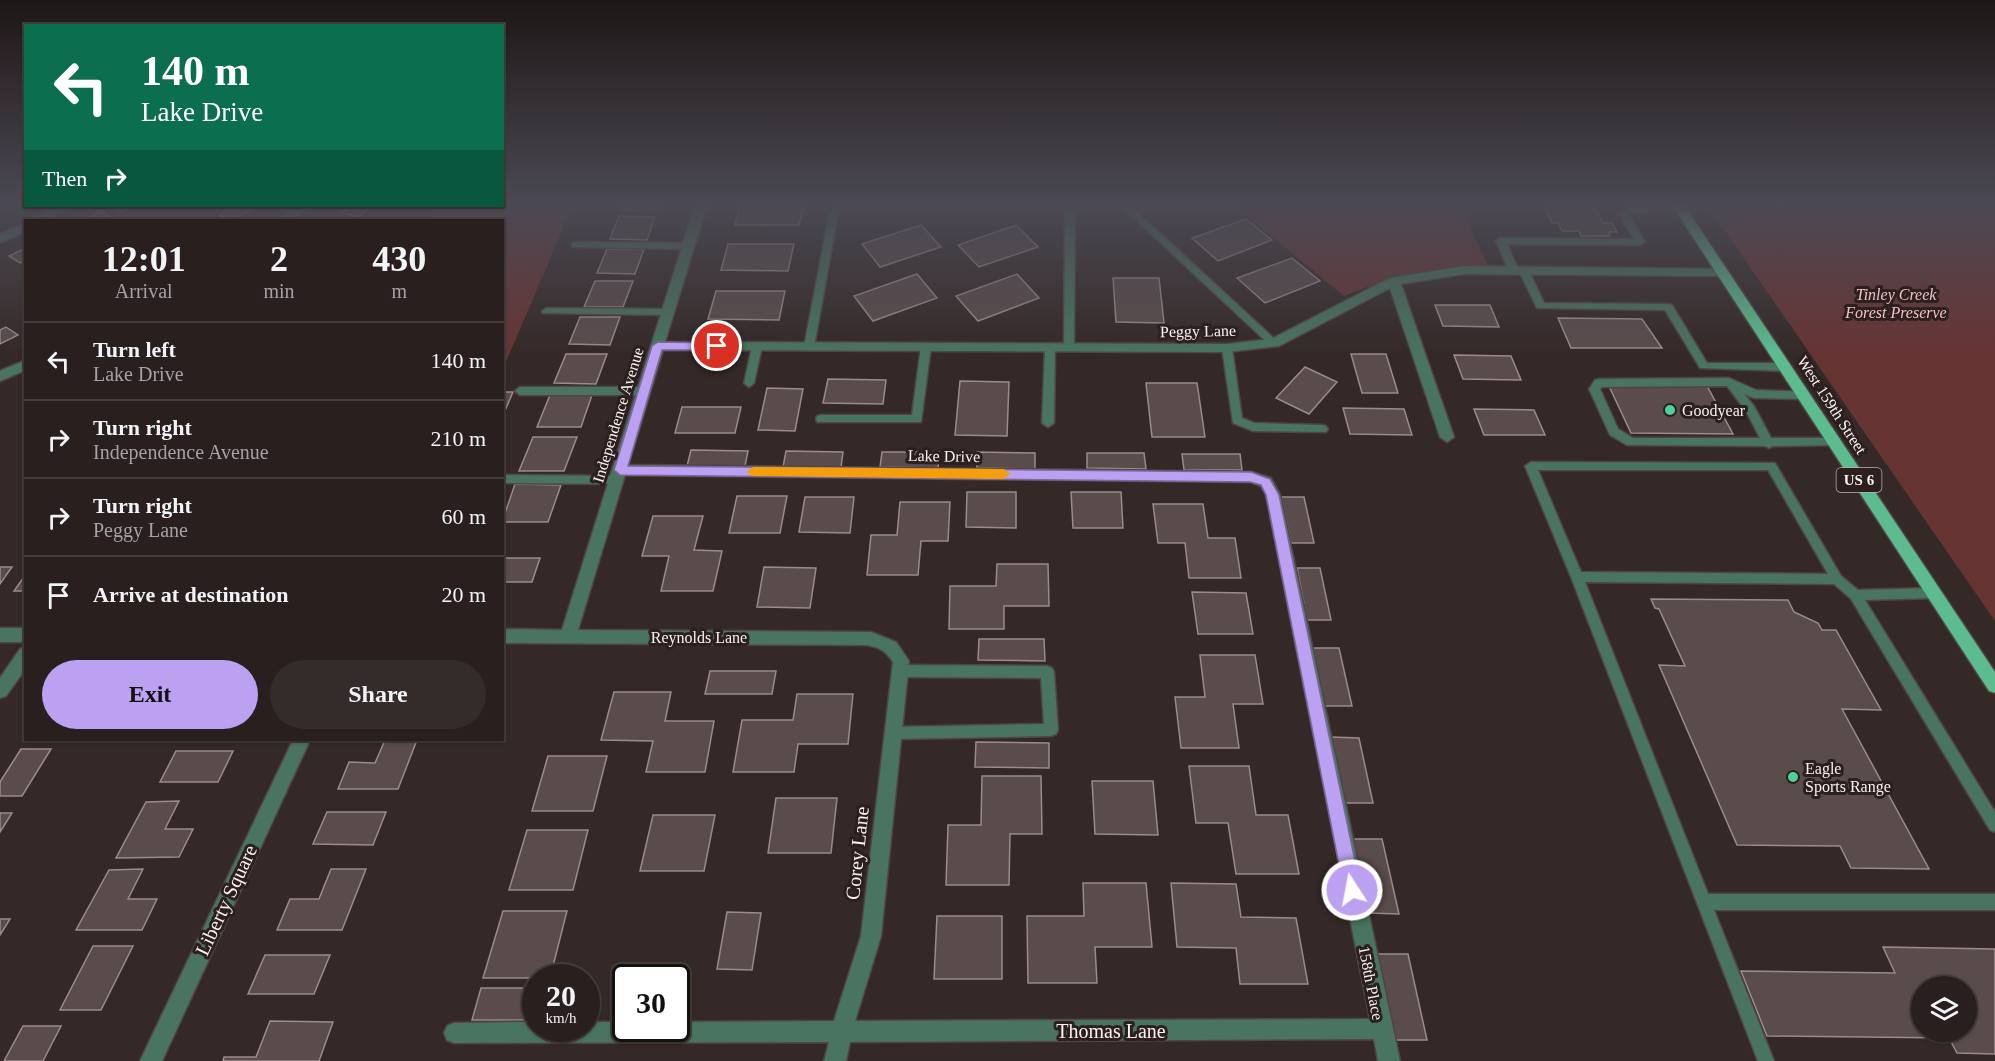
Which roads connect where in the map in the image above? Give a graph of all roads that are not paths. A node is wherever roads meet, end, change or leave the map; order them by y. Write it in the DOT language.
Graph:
graph roads {
  1 [pos="685,255"];
  2 [pos="826,255"];
  3 [pos="1070,255"];
  4 [pos="1178,255"];
  5 [pos="1509,255"];
  6 [pos="1710,255"];
  7 [pos="1519,271"];
  8 [pos="1722,273"];
  9 [pos="1394,281"];
  10 [pos="547,312"];
  11 [pos="668,312"];
  12 [pos="1274,343"];
  13 [pos="658,346"];
  14 [pos="757,346"];
  15 [pos="809,347"];
  16 [pos="926,347"];
  17 [pos="1050,348"];
  18 [pos="1069,348"];
  19 [pos="1227,348"];
  20 [pos="24,365"];
  21 [pos="1785,367"];
  22 [pos="0,377"];
  23 [pos="1729,382"];
  24 [pos="749,383"];
  25 [pos="520,391"];
  26 [pos="644,391"];
  27 [pos="1803,394"];
  28 [pos="821,419"];
  29 [pos="1048,423"];
  30 [pos="1322,429"];
  31 [pos="1448,437"];
  32 [pos="1834,442"];
  33 [pos="1769,444"];
  34 [pos="619,475"];
  35 [pos="504,479"];
  36 [pos="1266,482"];
  37 [pos="1577,577"];
  38 [pos="1837,579"];
  39 [pos="1934,593"];
  40 [pos="1855,595"];
  41 [pos="0,635"];
  42 [pos="24,635"];
  43 [pos="504,636"];
  44 [pos="568,636"];
  45 [pos="893,647"];
  46 [pos="24,657"];
  47 [pos="900,671"];
  48 [pos="1995,686"];
  49 [pos="0,692"];
  50 [pos="893,733"];
  51 [pos="301,741"];
  52 [pos="1995,825"];
  53 [pos="1703,902"];
  54 [pos="1995,902"];
  55 [pos="1381,1029"];
  56 [pos="454,1033"];
  57 [pos="841,1033"];
  58 [pos="151,1061"];
  59 [pos="835,1061"];
  60 [pos="1389,1061"];
  61 [pos="1766,1061"];
  1 -- 11 [label="street, Independence Avenue"];
  2 -- 15 [label="lane"];
  3 -- 18 [label="lane"];
  4 -- 12 [label="lane"];
  5 -- 7 [label="lane"];
  6 -- 8 [label="main road, West 159th Street / US 6"];
  7 -- 8 [label="street, Peggy Lane"];
  7 -- 9 [label="street, Peggy Lane"];
  7 -- 21 [label="lane"];
  8 -- 21 [label="main road, West 159th Street / US 6"];
  9 -- 12 [label="street, Peggy Lane"];
  9 -- 31 [label="street"];
  10 -- 11 [label="lane"];
  11 -- 13 [label="street, Independence Avenue"];
  12 -- 19 [label="street, Peggy Lane"];
  13 -- 14 [label="street, Peggy Lane"];
  13 -- 26 [label="street, Independence Avenue"];
  14 -- 15 [label="street, Peggy Lane"];
  14 -- 24 [label="lane"];
  15 -- 16 [label="street, Peggy Lane"];
  16 -- 17 [label="street, Peggy Lane"];
  16 -- 28 [label="lane"];
  17 -- 18 [label="street, Peggy Lane"];
  17 -- 29 [label="lane"];
  18 -- 19 [label="street, Peggy Lane"];
  19 -- 30 [label="lane"];
  20 -- 22 [label="street"];
  21 -- 27 [label="main road, West 159th Street / US 6"];
  23 -- 27 [label="lane"];
  23 -- 33 [label="lane"];
  23 -- 33 [label="lane"];
  25 -- 26 [label="lane"];
  26 -- 34 [label="street, Independence Avenue"];
  27 -- 32 [label="main road, West 159th Street / US 6"];
  32 -- 33 [label="lane"];
  32 -- 39 [label="main road, West 159th Street / US 6"];
  34 -- 35 [label="lane"];
  34 -- 36 [label="street, Lake Drive"];
  34 -- 44 [label="street, Independence Avenue"];
  36 -- 55 [label="street, 158th Place"];
  37 -- 38 [label="lane"];
  37 -- 38 [label="lane"];
  37 -- 53 [label="lane"];
  38 -- 40 [label="lane"];
  39 -- 40 [label="lane"];
  39 -- 48 [label="main road, West 159th Street / US 6"];
  40 -- 52 [label="lane"];
  41 -- 42 [label="street"];
  43 -- 44 [label="street, Reynolds Lane"];
  44 -- 45 [label="street, Reynolds Lane"];
  45 -- 47 [label="street, Corey Lane"];
  46 -- 49 [label="street"];
  47 -- 50 [label="street, Corey Lane"];
  47 -- 50 [label="lane"];
  50 -- 57 [label="street, Corey Lane"];
  51 -- 58 [label="street, Liberty Square"];
  53 -- 54 [label="lane"];
  53 -- 61 [label="lane"];
  55 -- 57 [label="street, Thomas Lane"];
  55 -- 60 [label="street, 158th Place"];
  56 -- 57 [label="street, Thomas Lane"];
  57 -- 59 [label="street, Corey Lane"];
}
